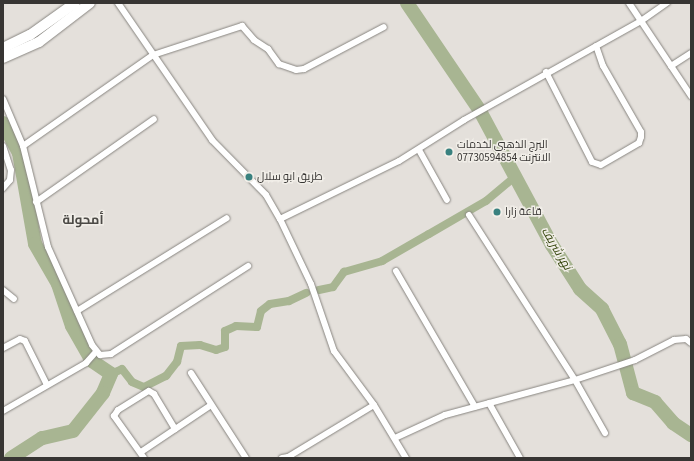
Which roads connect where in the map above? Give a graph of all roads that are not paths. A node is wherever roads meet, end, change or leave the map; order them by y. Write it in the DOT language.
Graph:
graph roads {
  1 [pos="90,3"];
  2 [pos="118,3"];
  3 [pos="629,3"];
  4 [pos="667,3"];
  5 [pos="72,9"];
  6 [pos="641,21"];
  7 [pos="384,27"];
  8 [pos="596,46"];
  9 [pos="3,48"];
  10 [pos="691,53"];
  11 [pos="153,55"];
  12 [pos="3,58"];
  13 [pos="671,66"];
  14 [pos="546,72"];
  15 [pos="691,96"];
  16 [pos="3,99"];
  17 [pos="154,119"];
  18 [pos="3,146"];
  19 [pos="23,146"];
  20 [pos="419,150"];
  21 [pos="3,188"];
  22 [pos="447,200"];
  23 [pos="36,202"];
  24 [pos="469,215"];
  25 [pos="227,218"];
  26 [pos="280,219"];
  27 [pos="248,266"];
  28 [pos="396,271"];
  29 [pos="3,290"];
  30 [pos="14,299"];
  31 [pos="77,311"];
  32 [pos="691,343"];
  33 [pos="3,348"];
  34 [pos="95,354"];
  35 [pos="191,373"];
  36 [pos="575,380"];
  37 [pos="48,385"];
  38 [pos="489,403"];
  39 [pos="211,405"];
  40 [pos="374,405"];
  41 [pos="475,407"];
  42 [pos="3,411"];
  43 [pos="175,429"];
  44 [pos="605,433"];
  45 [pos="395,438"];
  46 [pos="143,455"];
  47 [pos="246,458"];
  48 [pos="282,458"];
  49 [pos="406,458"];
  50 [pos="520,458"];
  1 -- 5 [label="main road"];
  2 -- 11 [label="street"];
  3 -- 6 [label="street"];
  4 -- 6 [label="street"];
  5 -- 9 [label="main road"];
  5 -- 12 [label="main road"];
  6 -- 8 [label="street"];
  6 -- 13 [label="street"];
  7 -- 11 [label="street"];
  8 -- 14 [label="street"];
  8 -- 14 [label="street"];
  10 -- 13 [label="street"];
  11 -- 19 [label="street"];
  11 -- 26 [label="street"];
  13 -- 15 [label="street"];
  14 -- 20 [label="street"];
  16 -- 19 [label="street"];
  17 -- 23 [label="street"];
  18 -- 21 [label="street"];
  19 -- 23 [label="street"];
  20 -- 22 [label="street"];
  20 -- 26 [label="street"];
  23 -- 31 [label="street"];
  24 -- 36 [label="street"];
  25 -- 31 [label="street"];
  26 -- 40 [label="street"];
  27 -- 34 [label="street"];
  28 -- 41 [label="street"];
  29 -- 30 [label="street"];
  31 -- 34 [label="street"];
  32 -- 36 [label="street"];
  33 -- 37 [label="street"];
  34 -- 37 [label="street"];
  35 -- 39 [label="street"];
  36 -- 38 [label="street"];
  36 -- 44 [label="street"];
  37 -- 42 [label="street"];
  38 -- 41 [label="street"];
  38 -- 50 [label="street"];
  39 -- 43 [label="street"];
  39 -- 47 [label="street"];
  40 -- 45 [label="street"];
  40 -- 48 [label="street"];
  41 -- 45 [label="street"];
  43 -- 46 [label="street"];
  43 -- 46 [label="street"];
  45 -- 49 [label="street"];
}
